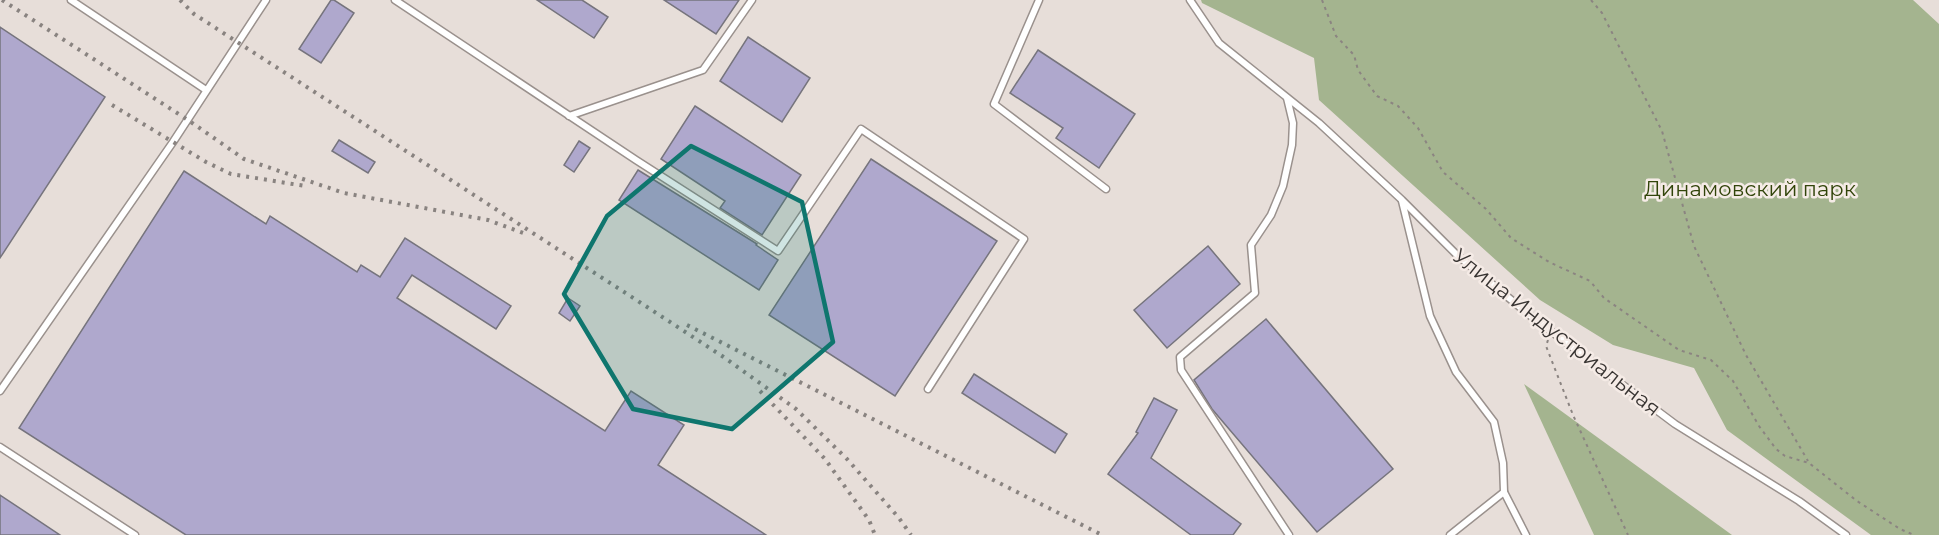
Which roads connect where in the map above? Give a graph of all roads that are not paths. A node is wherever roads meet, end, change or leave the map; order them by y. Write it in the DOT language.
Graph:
graph roads {
  1 [pos="71,0"];
  2 [pos="266,0"];
  3 [pos="395,0"];
  4 [pos="752,0"];
  5 [pos="1039,0"];
  6 [pos="1190,0"];
  7 [pos="206,90"];
  8 [pos="1287,97"];
  9 [pos="568,116"];
  10 [pos="1106,189"];
  11 [pos="1402,200"];
  12 [pos="928,389"];
  13 [pos="0,391"];
  14 [pos="0,447"];
  15 [pos="1504,492"];
  16 [pos="135,535"];
  17 [pos="1289,535"];
  18 [pos="1450,535"];
  19 [pos="1526,535"];
  20 [pos="1846,535"];
  1 -- 7 [label="lane"];
  2 -- 7 [label="lane"];
  3 -- 9 [label="lane"];
  4 -- 9 [label="lane"];
  5 -- 10 [label="lane"];
  6 -- 8 [label="lane, Улица Индустриальная"];
  7 -- 13 [label="lane"];
  8 -- 11 [label="lane, Улица Индустриальная"];
  8 -- 17 [label="lane"];
  9 -- 12 [label="lane"];
  11 -- 15 [label="lane"];
  11 -- 20 [label="lane, Улица Индустриальная"];
  14 -- 16 [label="lane"];
  15 -- 18 [label="lane"];
  15 -- 19 [label="lane"];
}
